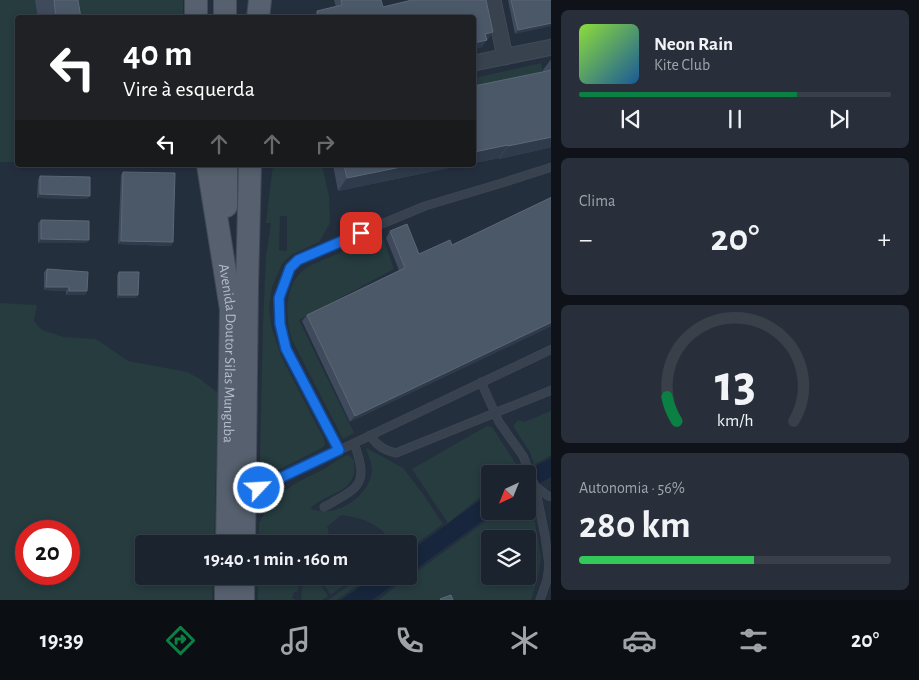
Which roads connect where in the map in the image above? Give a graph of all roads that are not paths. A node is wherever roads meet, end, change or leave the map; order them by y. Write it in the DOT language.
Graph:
graph roads {
  1 [pos="196,0"];
  2 [pos="225,0"];
  3 [pos="260,0"];
  4 [pos="493,0"];
  5 [pos="196,15"];
  6 [pos="225,15"];
  7 [pos="258,15"];
  8 [pos="551,47"];
  9 [pos="505,57"];
  10 [pos="476,64"];
  11 [pos="208,167"];
  12 [pos="226,167"];
  13 [pos="250,167"];
  14 [pos="551,167"];
  15 [pos="230,309"];
  16 [pos="551,349"];
  17 [pos="481,382"];
  18 [pos="551,390"];
  19 [pos="494,412"];
  20 [pos="370,435"];
  21 [pos="354,443"];
  22 [pos="339,450"];
  23 [pos="527,465"];
  24 [pos="536,487"];
  25 [pos="536,491"];
  26 [pos="246,494"];
  27 [pos="551,497"];
  28 [pos="324,507"];
  29 [pos="226,535"];
  30 [pos="244,535"];
  31 [pos="226,585"];
  32 [pos="243,585"];
  33 [pos="226,600"];
  34 [pos="243,600"];
  35 [pos="540,600"];
  1 -- 5 [label="main road"];
  2 -- 6 [label="main road"];
  3 -- 7 [label="main road"];
  4 -- 9 [label="street"];
  8 -- 9 [label="street"];
  9 -- 10 [label="street"];
  11 -- 15 [label="main road, Avenida Doutor Silas Munguba"];
  12 -- 15 [label="main road"];
  13 -- 26 [label="main road, Avenida Doutor Silas Munguba"];
  14 -- 22 [label="lane"];
  15 -- 29 [label="main road, Avenida Doutor Silas Munguba"];
  16 -- 17 [label="lane"];
  17 -- 19 [label="lane"];
  17 -- 20 [label="lane"];
  18 -- 19 [label="lane"];
  19 -- 20 [label="lane"];
  19 -- 23 [label="lane"];
  20 -- 21 [label="lane"];
  21 -- 22 [label="lane"];
  21 -- 28 [label="lane"];
  22 -- 26 [label="lane"];
  24 -- 27 [label="lane"];
  25 -- 35 [label="lane"];
  26 -- 30 [label="main road, Avenida Doutor Silas Munguba"];
  31 -- 33 [label="main road"];
  32 -- 34 [label="main road"];
}
